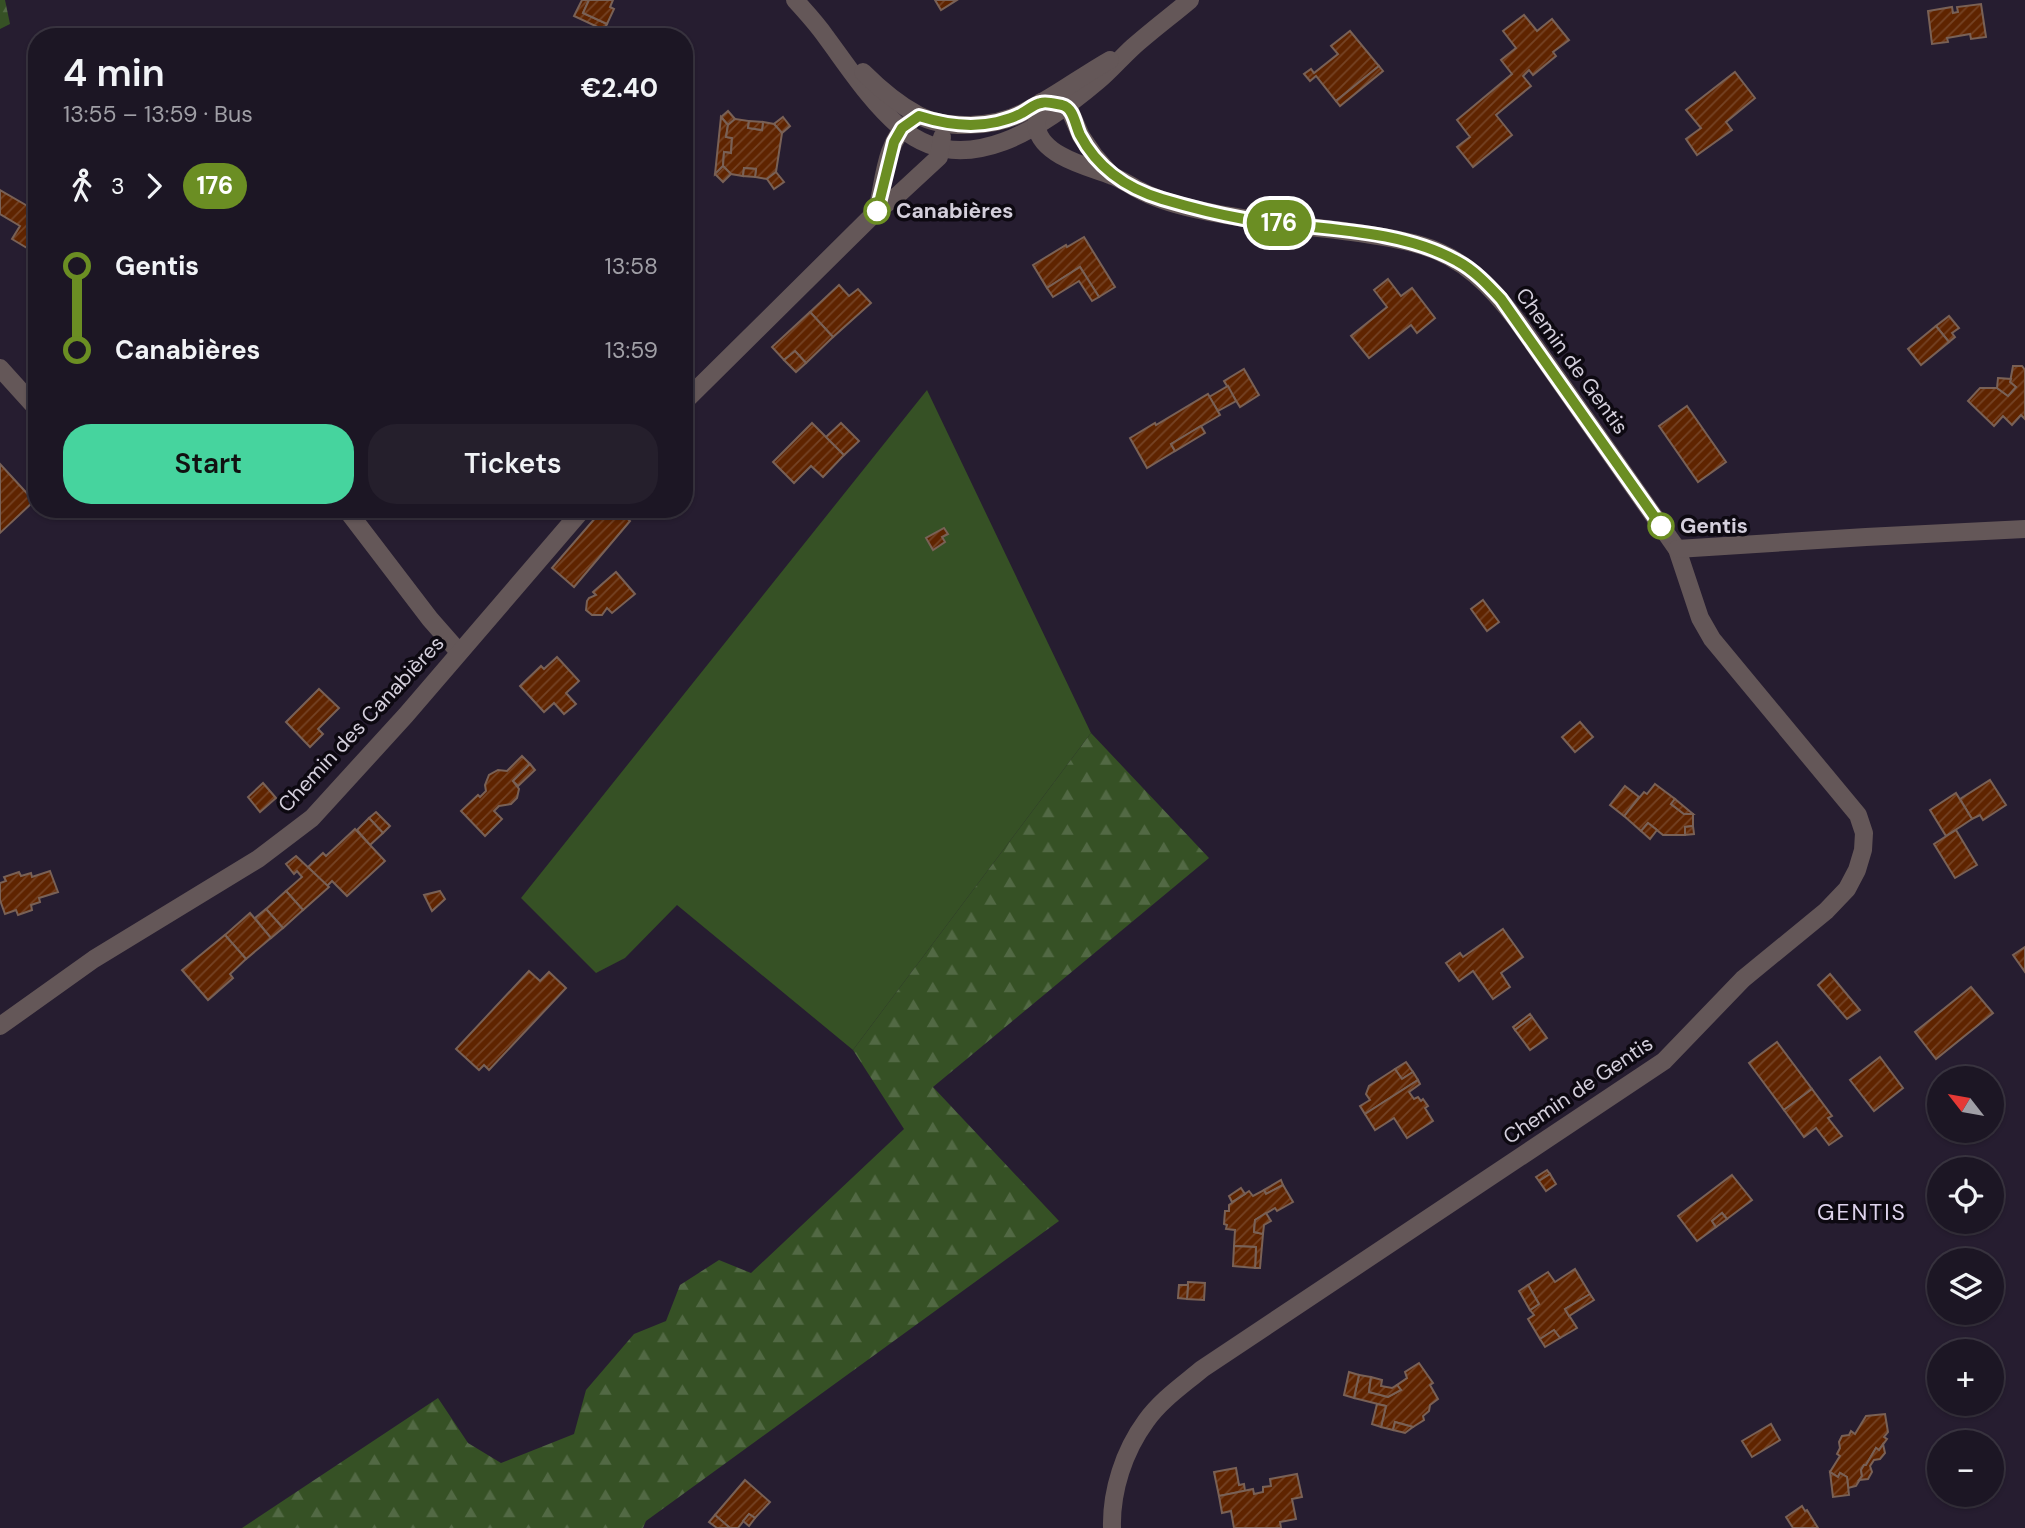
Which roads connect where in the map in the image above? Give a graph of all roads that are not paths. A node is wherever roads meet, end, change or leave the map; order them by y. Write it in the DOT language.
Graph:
graph roads {
  1 [pos="795,0"];
  2 [pos="1190,0"];
  3 [pos="825,35"];
  4 [pos="1133,47"];
  5 [pos="1041,102"];
  6 [pos="1066,106"];
  7 [pos="929,119"];
  8 [pos="1036,126"];
  9 [pos="902,128"];
  10 [pos="941,147"];
  11 [pos="1112,176"];
  12 [pos="877,211"];
  13 [pos="0,368"];
  14 [pos="693,393"];
  15 [pos="28,399"];
  16 [pos="353,518"];
  17 [pos="575,518"];
  18 [pos="2025,529"];
  19 [pos="1677,549"];
  20 [pos="459,652"];
  21 [pos="0,1026"];
  22 [pos="1112,1528"];
  1 -- 3 [label="street"];
  2 -- 4 [label="street"];
  3 -- 7 [label="street"];
  3 -- 9 [label="street"];
  4 -- 5 [label="street"];
  4 -- 6 [label="street"];
  5 -- 6 [label="street"];
  5 -- 7 [label="street"];
  5 -- 8 [label="street"];
  6 -- 8 [label="street"];
  6 -- 11 [label="street, Chemin de Gentis"];
  7 -- 9 [label="street"];
  7 -- 10 [label="street"];
  8 -- 10 [label="street"];
  8 -- 11 [label="street, Chemin de Gentis"];
  9 -- 10 [label="street"];
  9 -- 12 [label="street"];
  10 -- 12 [label="street"];
  11 -- 19 [label="street, Chemin de Gentis"];
  12 -- 14 [label="street"];
  13 -- 15 [label="street"];
  16 -- 20 [label="street"];
  17 -- 20 [label="street, Chemin des Canabières"];
  18 -- 19 [label="street"];
  19 -- 22 [label="street, Chemin de Gentis"];
  20 -- 21 [label="street, Chemin des Canabières"];
}
